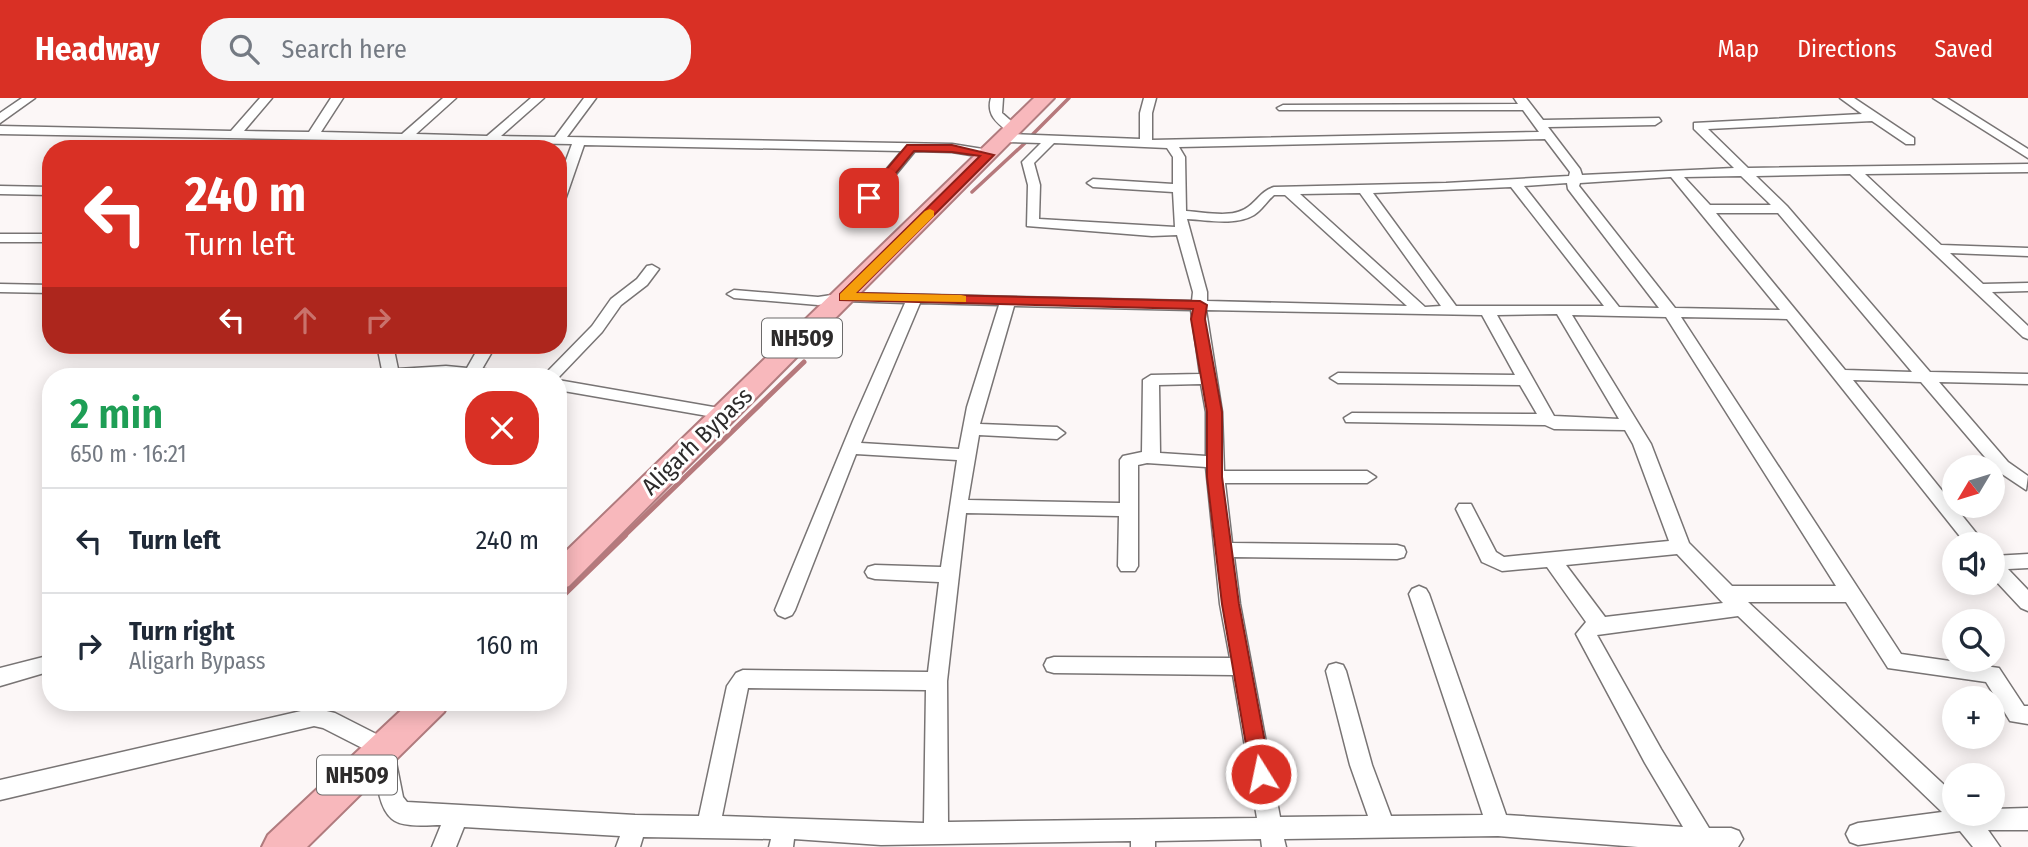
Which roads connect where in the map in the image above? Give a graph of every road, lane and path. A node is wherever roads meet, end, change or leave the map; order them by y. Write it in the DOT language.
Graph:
graph roads {
  1 [pos="29,98"];
  2 [pos="266,98"];
  3 [pos="337,98"];
  4 [pos="450,98"];
  5 [pos="538,98"];
  6 [pos="590,98"];
  7 [pos="997,98"];
  8 [pos="1045,98"];
  9 [pos="1150,98"];
  10 [pos="1846,98"];
  11 [pos="1939,98"];
  12 [pos="1523,102"];
  13 [pos="1283,107"];
  14 [pos="1874,117"];
  15 [pos="0,119"];
  16 [pos="1654,121"];
  17 [pos="1538,124"];
  18 [pos="0,130"];
  19 [pos="210,135"];
  20 [pos="234,135"];
  21 [pos="1546,135"];
  22 [pos="312,137"];
  23 [pos="403,139"];
  24 [pos="206,140"];
  25 [pos="489,140"];
  26 [pos="559,140"];
  27 [pos="1051,140"];
  28 [pos="567,141"];
  29 [pos="1003,141"];
  30 [pos="1910,141"];
  31 [pos="579,142"];
  32 [pos="1146,143"];
  33 [pos="1171,144"];
  34 [pos="911,148"];
  35 [pos="2028,154"];
  36 [pos="2028,168"];
  37 [pos="1742,172"];
  38 [pos="1855,172"];
  39 [pos="1674,173"];
  40 [pos="567,175"];
  41 [pos="1575,179"];
  42 [pos="1093,183"];
  43 [pos="1515,183"];
  44 [pos="1178,188"];
  45 [pos="1364,189"];
  46 [pos="0,190"];
  47 [pos="42,191"];
  48 [pos="1289,191"];
  49 [pos="869,198"];
  50 [pos="1706,209"];
  51 [pos="1782,209"];
  52 [pos="1180,215"];
  53 [pos="1183,232"];
  54 [pos="0,237"];
  55 [pos="42,238"];
  56 [pos="1941,249"];
  57 [pos="2028,251"];
  58 [pos="652,269"];
  59 [pos="2028,287"];
  60 [pos="1980,288"];
  61 [pos="0,289"];
  62 [pos="42,289"];
  63 [pos="734,294"];
  64 [pos="845,297"];
  65 [pos="915,298"];
  66 [pos="1008,300"];
  67 [pos="1200,305"];
  68 [pos="1486,309"];
  69 [pos="1451,310"];
  70 [pos="1562,310"];
  71 [pos="1421,311"];
  72 [pos="1615,311"];
  73 [pos="1670,312"];
  74 [pos="1790,315"];
  75 [pos="2028,334"];
  76 [pos="559,368"];
  77 [pos="1838,375"];
  78 [pos="1928,377"];
  79 [pos="1338,378"];
  80 [pos="1208,379"];
  81 [pos="2028,379"];
  82 [pos="1525,380"];
  83 [pos="567,387"];
  84 [pos="725,414"];
  85 [pos="1352,418"];
  86 [pos="1548,420"];
  87 [pos="1632,425"];
  88 [pos="971,429"];
  89 [pos="1057,433"];
  90 [pos="851,448"];
  91 [pos="966,455"];
  92 [pos="1149,458"];
  93 [pos="1214,469"];
  94 [pos="1367,477"];
  95 [pos="2027,484"];
  96 [pos="958,506"];
  97 [pos="1465,509"];
  98 [pos="1127,510"];
  99 [pos="1966,532"];
  100 [pos="1681,547"];
  101 [pos="1224,550"];
  102 [pos="1397,552"];
  103 [pos="1552,560"];
  104 [pos="2028,561"];
  105 [pos="2005,563"];
  106 [pos="1128,566"];
  107 [pos="567,569"];
  108 [pos="875,572"];
  109 [pos="949,575"];
  110 [pos="2005,577"];
  111 [pos="1419,594"];
  112 [pos="1851,594"];
  113 [pos="1734,601"];
  114 [pos="2028,603"];
  115 [pos="785,610"];
  116 [pos="1600,626"];
  117 [pos="42,665"];
  118 [pos="1054,666"];
  119 [pos="1241,667"];
  120 [pos="1336,671"];
  121 [pos="0,677"];
  122 [pos="937,681"];
  123 [pos="307,711"];
  124 [pos="317,711"];
  125 [pos="423,711"];
  126 [pos="2028,715"];
  127 [pos="384,749"];
  128 [pos="0,790"];
  129 [pos="1942,797"];
  130 [pos="457,816"];
  131 [pos="2005,817"];
  132 [pos="1942,818"];
  133 [pos="2028,819"];
  134 [pos="1498,825"];
  135 [pos="1970,826"];
  136 [pos="708,827"];
  137 [pos="1384,827"];
  138 [pos="936,832"];
  139 [pos="1858,834"];
  140 [pos="632,836"];
  141 [pos="783,837"];
  142 [pos="1143,838"];
  143 [pos="1272,838"];
  144 [pos="1731,839"];
  145 [pos="881,840"];
  146 [pos="1704,840"];
  147 [pos="281,847"];
  148 [pos="444,847"];
  149 [pos="1988,847"];
  1 -- 15 [label="street"];
  2 -- 20 [label="street"];
  3 -- 22 [label="street"];
  4 -- 23 [label="street"];
  5 -- 25 [label="street"];
  6 -- 26 [label="street"];
  7 -- 29 [label="street"];
  8 -- 29 [label="highway, Aligarh Bypass / NH509"];
  9 -- 32 [label="street"];
  10 -- 14 [label="street"];
  11 -- 35 [label="street"];
  12 -- 13 [label="street"];
  12 -- 17 [label="street"];
  14 -- 30 [label="street"];
  14 -- 37 [label="street"];
  16 -- 17 [label="street"];
  17 -- 21 [label="street"];
  18 -- 19 [label="street"];
  19 -- 20 [label="street"];
  19 -- 24 [label="street"];
  20 -- 22 [label="street"];
  21 -- 33 [label="street"];
  21 -- 41 [label="street"];
  22 -- 23 [label="street"];
  23 -- 25 [label="street"];
  27 -- 29 [label="street"];
  27 -- 32 [label="street"];
  27 -- 53 [label="street"];
  28 -- 31 [label="street"];
  29 -- 34 [label="street"];
  29 -- 64 [label="highway, Aligarh Bypass / NH509"];
  31 -- 34 [label="street"];
  31 -- 40 [label="street"];
  32 -- 33 [label="street"];
  33 -- 44 [label="street"];
  34 -- 49 [label="street"];
  36 -- 38 [label="street"];
  37 -- 38 [label="street"];
  37 -- 39 [label="street"];
  37 -- 51 [label="street"];
  38 -- 56 [label="street"];
  39 -- 41 [label="street"];
  39 -- 50 [label="street"];
  41 -- 43 [label="street"];
  41 -- 73 [label="street"];
  42 -- 44 [label="street"];
  43 -- 45 [label="street"];
  43 -- 72 [label="street"];
  44 -- 52 [label="street"];
  45 -- 48 [label="street"];
  45 -- 69 [label="street"];
  46 -- 47 [label="street"];
  48 -- 52 [label="street"];
  48 -- 71 [label="street"];
  50 -- 51 [label="street"];
  50 -- 74 [label="street"];
  51 -- 78 [label="street"];
  52 -- 53 [label="street"];
  53 -- 67 [label="street"];
  54 -- 55 [label="street"];
  56 -- 57 [label="street"];
  56 -- 60 [label="street"];
  58 -- 76 [label="street"];
  59 -- 60 [label="street"];
  60 -- 75 [label="street"];
  61 -- 62 [label="street"];
  63 -- 64 [label="street"];
  64 -- 65 [label="street"];
  64 -- 84 [label="highway, Aligarh Bypass / NH509"];
  65 -- 66 [label="street"];
  65 -- 90 [label="street"];
  66 -- 67 [label="street"];
  66 -- 88 [label="street"];
  67 -- 71 [label="street"];
  67 -- 80 [label="street"];
  68 -- 69 [label="street"];
  68 -- 70 [label="street"];
  68 -- 82 [label="street"];
  69 -- 71 [label="street"];
  70 -- 72 [label="street"];
  70 -- 87 [label="street"];
  72 -- 73 [label="street"];
  73 -- 74 [label="street"];
  73 -- 112 [label="street"];
  74 -- 77 [label="street"];
  77 -- 78 [label="street"];
  77 -- 99 [label="street"];
  78 -- 81 [label="street"];
  78 -- 95 [label="street"];
  79 -- 82 [label="street"];
  80 -- 92 [label="street"];
  80 -- 93 [label="street"];
  82 -- 86 [label="street"];
  83 -- 84 [label="street"];
  84 -- 107 [label="highway, Aligarh Bypass / NH509"];
  85 -- 86 [label="street"];
  86 -- 87 [label="street"];
  87 -- 100 [label="street"];
  88 -- 89 [label="street"];
  88 -- 91 [label="street"];
  90 -- 91 [label="street"];
  90 -- 115 [label="street"];
  91 -- 96 [label="street"];
  92 -- 93 [label="street"];
  92 -- 98 [label="street"];
  93 -- 94 [label="street"];
  93 -- 101 [label="street"];
  96 -- 98 [label="street"];
  96 -- 109 [label="street"];
  97 -- 103 [label="street"];
  98 -- 106 [label="street"];
  100 -- 103 [label="street"];
  100 -- 113 [label="street"];
  101 -- 102 [label="street"];
  101 -- 119 [label="street"];
  103 -- 116 [label="street"];
  104 -- 105 [label="street"];
  108 -- 109 [label="street"];
  109 -- 122 [label="street"];
  110 -- 114 [label="street"];
  111 -- 134 [label="street"];
  112 -- 113 [label="street"];
  112 -- 126 [label="street"];
  113 -- 116 [label="street"];
  113 -- 129 [label="street"];
  116 -- 146 [label="street"];
  117 -- 121 [label="street"];
  118 -- 119 [label="street"];
  119 -- 143 [label="street"];
  120 -- 137 [label="street"];
  122 -- 136 [label="street"];
  122 -- 138 [label="street"];
  123 -- 128 [label="street"];
  124 -- 127 [label="street"];
  125 -- 127 [label="highway, NH509"];
  127 -- 130 [label="street"];
  127 -- 147 [label="highway, NH509"];
  130 -- 140 [label="street"];
  130 -- 148 [label="street"];
  131 -- 133 [label="street"];
  132 -- 139 [label="street"];
  134 -- 137 [label="street"];
  134 -- 146 [label="street"];
  135 -- 149 [label="street"];
  136 -- 140 [label="street"];
  136 -- 141 [label="street"];
  137 -- 143 [label="street"];
  138 -- 142 [label="street"];
  138 -- 145 [label="street"];
  141 -- 145 [label="street"];
  142 -- 143 [label="street"];
  144 -- 146 [label="street"];
}
